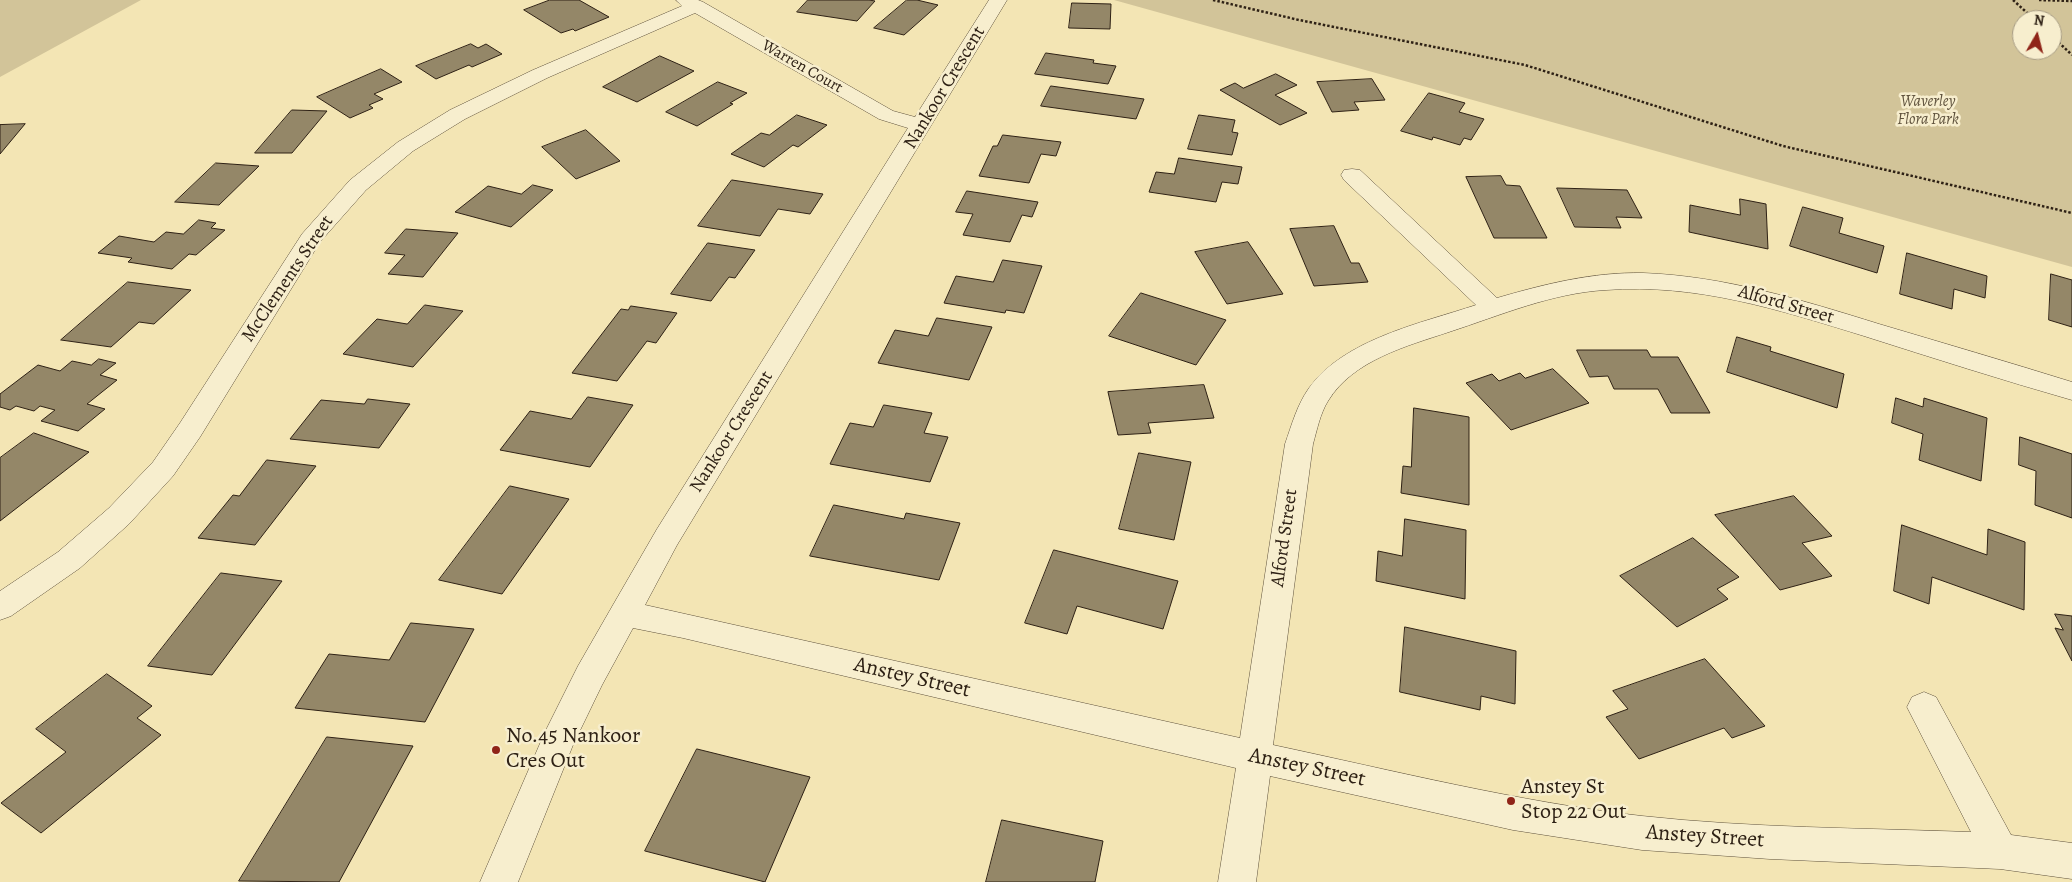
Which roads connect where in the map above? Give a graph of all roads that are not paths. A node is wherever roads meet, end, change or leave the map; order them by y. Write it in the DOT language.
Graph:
graph roads {
  1 [pos="998,0"];
  2 [pos="691,3"];
  3 [pos="922,125"];
  4 [pos="1352,175"];
  5 [pos="1493,308"];
  6 [pos="2072,391"];
  7 [pos="0,607"];
  8 [pos="624,614"];
  9 [pos="1924,708"];
  10 [pos="1255,757"];
  11 [pos="2000,852"];
  12 [pos="2072,861"];
  13 [pos="500,882"];
  14 [pos="1237,882"];
  1 -- 3 [label="street, Nankoor Crescent"];
  2 -- 3 [label="street, Warren Court"];
  2 -- 7 [label="street, McClements Street"];
  3 -- 8 [label="street, Nankoor Crescent"];
  4 -- 5 [label="street"];
  5 -- 6 [label="street, Alford Street"];
  5 -- 10 [label="street, Alford Street"];
  8 -- 10 [label="street, Anstey Street"];
  8 -- 13 [label="street, Nankoor Crescent"];
  9 -- 11 [label="street"];
  10 -- 11 [label="street, Anstey Street"];
  10 -- 14 [label="street, Alford Street"];
  11 -- 12 [label="street, Anstey Street"];
}
